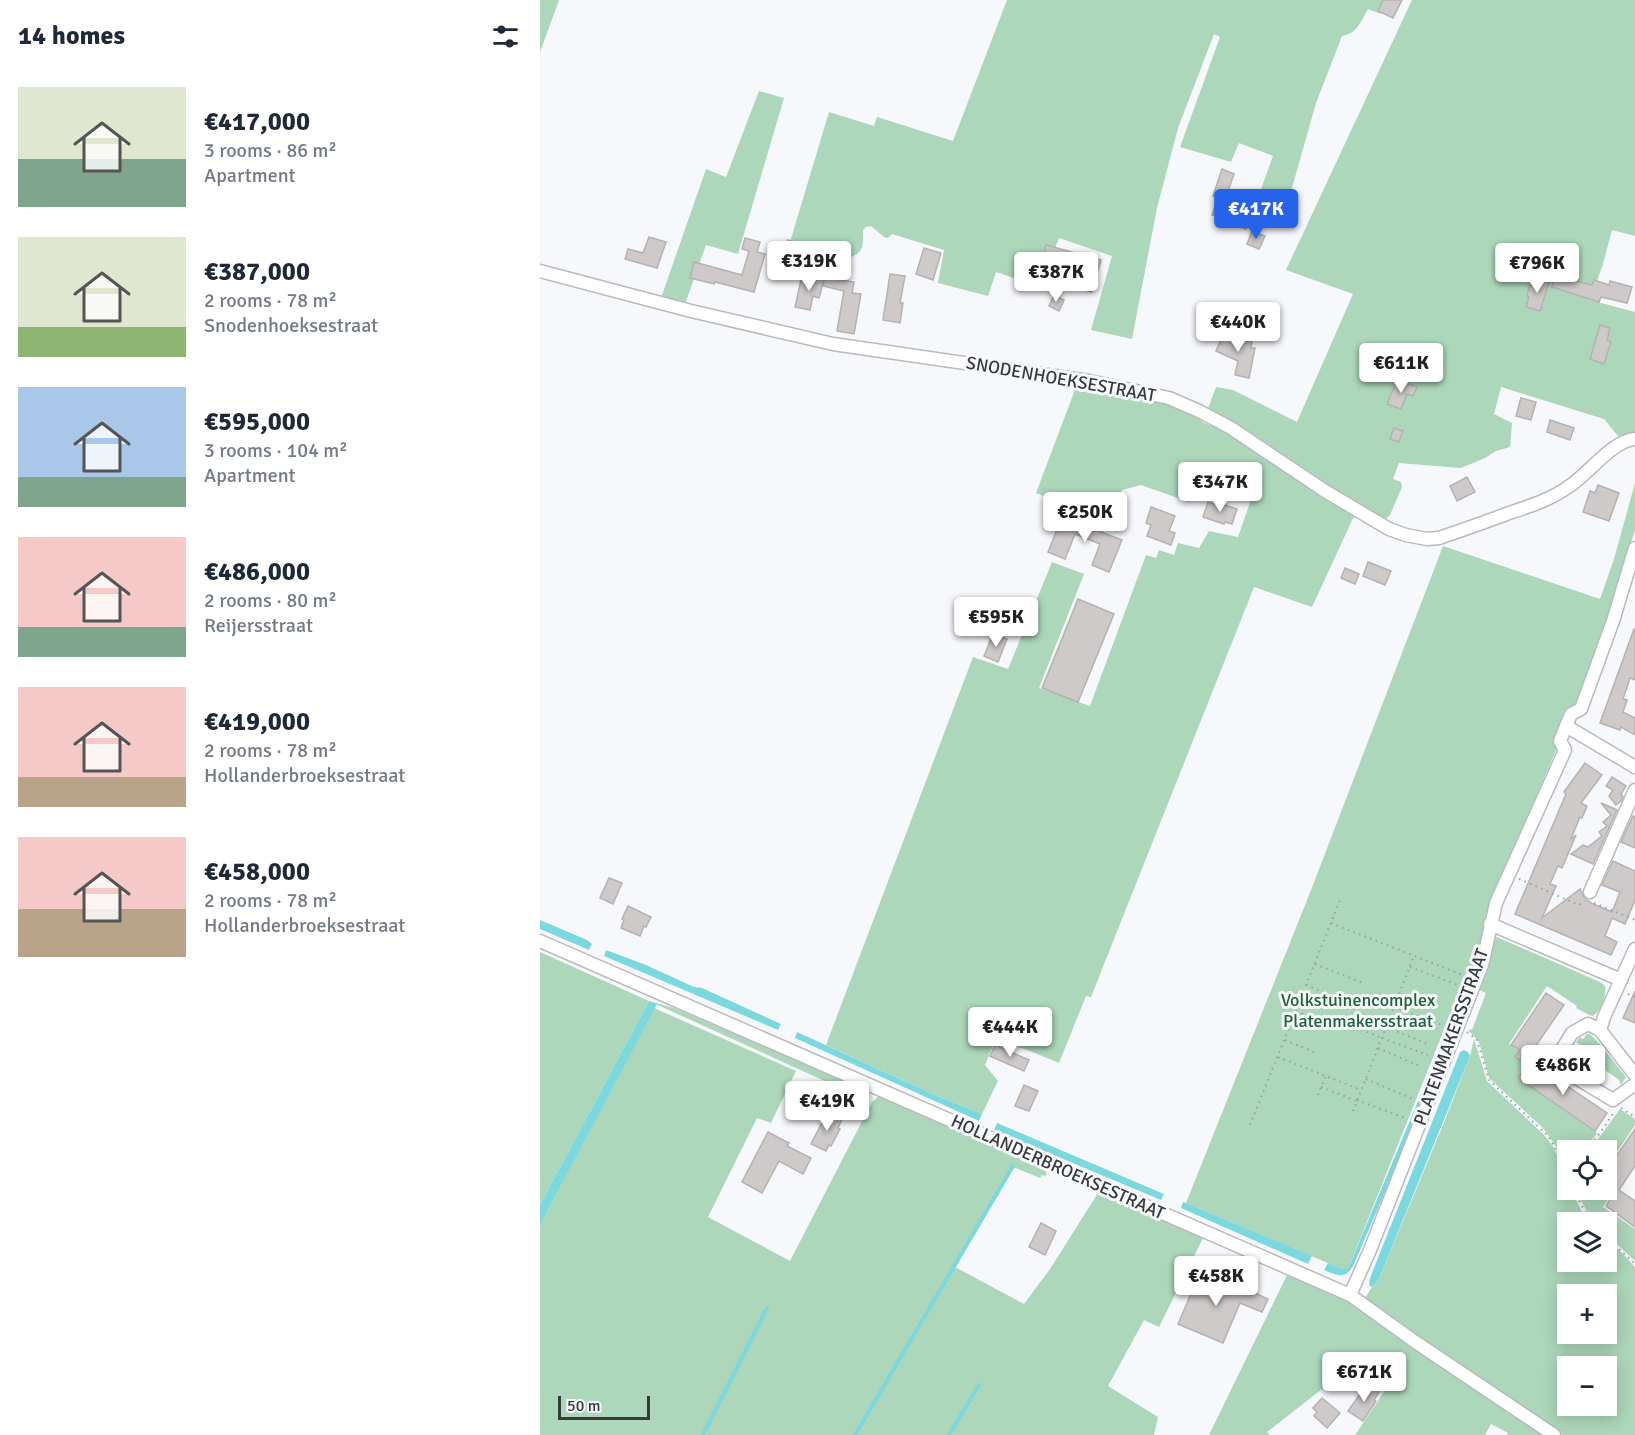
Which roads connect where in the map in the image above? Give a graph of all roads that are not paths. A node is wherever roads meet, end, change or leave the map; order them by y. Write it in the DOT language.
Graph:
graph roads {
  1 [pos="540,271"];
  2 [pos="1635,439"];
  3 [pos="1635,548"];
  4 [pos="1566,726"];
  5 [pos="1635,767"];
  6 [pos="1635,789"];
  7 [pos="1590,892"];
  8 [pos="1490,924"];
  9 [pos="540,941"];
  10 [pos="1635,949"];
  11 [pos="1621,980"];
  12 [pos="1600,1030"];
  13 [pos="1635,1074"];
  14 [pos="1635,1084"];
  15 [pos="1350,1295"];
  16 [pos="1554,1435"];
  1 -- 2 [label="street, SNODENHOEKSESTRAAT"];
  3 -- 4 [label="street"];
  4 -- 5 [label="street"];
  4 -- 8 [label="street, PLATENMAKERSSTRAAT"];
  6 -- 7 [label="street"];
  8 -- 11 [label="street"];
  8 -- 15 [label="street, PLATENMAKERSSTRAAT"];
  9 -- 15 [label="street, HOLLANDERBROEKSESTRAAT"];
  10 -- 11 [label="street"];
  11 -- 12 [label="street"];
  12 -- 13 [label="street"];
  12 -- 14 [label="street"];
  15 -- 16 [label="street, HOLLANDERBROEKSESTRAAT"];
}
